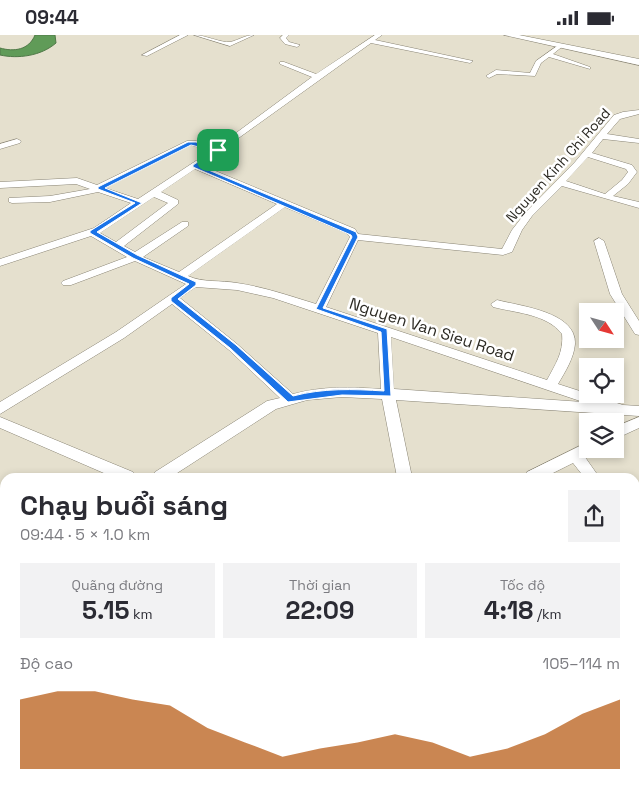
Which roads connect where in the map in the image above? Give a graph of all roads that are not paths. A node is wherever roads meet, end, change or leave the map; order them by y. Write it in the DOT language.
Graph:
graph roads {
  1 [pos="185,35"];
  2 [pos="197,35"];
  3 [pos="250,35"];
  4 [pos="286,35"];
  5 [pos="379,35"];
  6 [pos="508,35"];
  7 [pos="370,41"];
  8 [pos="298,45"];
  9 [pos="560,46"];
  10 [pos="548,54"];
  11 [pos="145,55"];
  12 [pos="470,61"];
  13 [pos="639,62"];
  14 [pos="282,63"];
  15 [pos="588,68"];
  16 [pos="489,76"];
  17 [pos="317,77"];
  18 [pos="639,112"];
  19 [pos="601,136"];
  20 [pos="17,141"];
  21 [pos="639,141"];
  22 [pos="0,147"];
  23 [pos="218,150"];
  24 [pos="586,154"];
  25 [pos="195,166"];
  26 [pos="560,182"];
  27 [pos="0,185"];
  28 [pos="100,188"];
  29 [pos="154,193"];
  30 [pos="606,197"];
  31 [pos="12,200"];
  32 [pos="139,203"];
  33 [pos="284,203"];
  34 [pos="639,205"];
  35 [pos="185,224"];
  36 [pos="92,232"];
  37 [pos="355,237"];
  38 [pos="599,241"];
  39 [pos="116,247"];
  40 [pos="135,257"];
  41 [pos="0,263"];
  42 [pos="179,277"];
  43 [pos="67,283"];
  44 [pos="194,283"];
  45 [pos="173,299"];
  46 [pos="497,304"];
  47 [pos="319,309"];
  48 [pos="384,331"];
  49 [pos="639,331"];
  50 [pos="551,385"];
  51 [pos="388,394"];
  52 [pos="291,400"];
  53 [pos="0,409"];
  54 [pos="623,410"];
  55 [pos="639,411"];
  56 [pos="0,422"];
  57 [pos="639,422"];
  58 [pos="624,429"];
  59 [pos="579,452"];
  60 [pos="584,458"];
  61 [pos="119,473"];
  62 [pos="166,473"];
  63 [pos="403,473"];
  64 [pos="540,473"];
  65 [pos="590,473"];
  1 -- 11 [label="street"];
  2 -- 3 [label="street"];
  4 -- 8 [label="street"];
  5 -- 7 [label="street"];
  6 -- 9 [label="main road"];
  7 -- 12 [label="street"];
  7 -- 17 [label="street"];
  9 -- 10 [label="street"];
  9 -- 13 [label="main road"];
  10 -- 15 [label="street"];
  10 -- 16 [label="street"];
  14 -- 17 [label="street"];
  17 -- 23 [label="street"];
  18 -- 19 [label="street, Nguyen Kinh Chi Road"];
  19 -- 21 [label="street"];
  19 -- 24 [label="street, Nguyen Kinh Chi Road"];
  20 -- 22 [label="street"];
  23 -- 25 [label="street"];
  23 -- 28 [label="street"];
  24 -- 26 [label="street, Nguyen Kinh Chi Road"];
  24 -- 30 [label="street"];
  25 -- 29 [label="street"];
  25 -- 33 [label="street, Nguyen Kinh Chi Road"];
  26 -- 30 [label="street"];
  26 -- 37 [label="street, Nguyen Kinh Chi Road"];
  27 -- 28 [label="street"];
  28 -- 31 [label="street"];
  28 -- 32 [label="street"];
  29 -- 32 [label="street"];
  29 -- 39 [label="street"];
  30 -- 34 [label="street"];
  32 -- 36 [label="street"];
  33 -- 37 [label="street, Nguyen Kinh Chi Road"];
  33 -- 42 [label="street"];
  35 -- 40 [label="street"];
  36 -- 39 [label="street, Nguyen Van Sieu Road"];
  36 -- 41 [label="street"];
  37 -- 47 [label="street"];
  38 -- 49 [label="street"];
  39 -- 40 [label="street, Nguyen Van Sieu Road"];
  40 -- 42 [label="street, Nguyen Van Sieu Road"];
  40 -- 43 [label="street"];
  42 -- 44 [label="street, Nguyen Van Sieu Road"];
  44 -- 45 [label="street"];
  44 -- 47 [label="street, Nguyen Van Sieu Road"];
  45 -- 52 [label="street"];
  45 -- 53 [label="street"];
  46 -- 50 [label="street"];
  47 -- 48 [label="street, Nguyen Van Sieu Road"];
  48 -- 50 [label="street, Nguyen Van Sieu Road"];
  48 -- 51 [label="street"];
  50 -- 54 [label="street, Nguyen Van Sieu Road"];
  51 -- 52 [label="street"];
  51 -- 54 [label="street"];
  51 -- 63 [label="street"];
  52 -- 62 [label="street"];
  54 -- 55 [label="street"];
  56 -- 61 [label="street"];
  57 -- 58 [label="street"];
  59 -- 64 [label="street"];
  60 -- 65 [label="street"];
}
